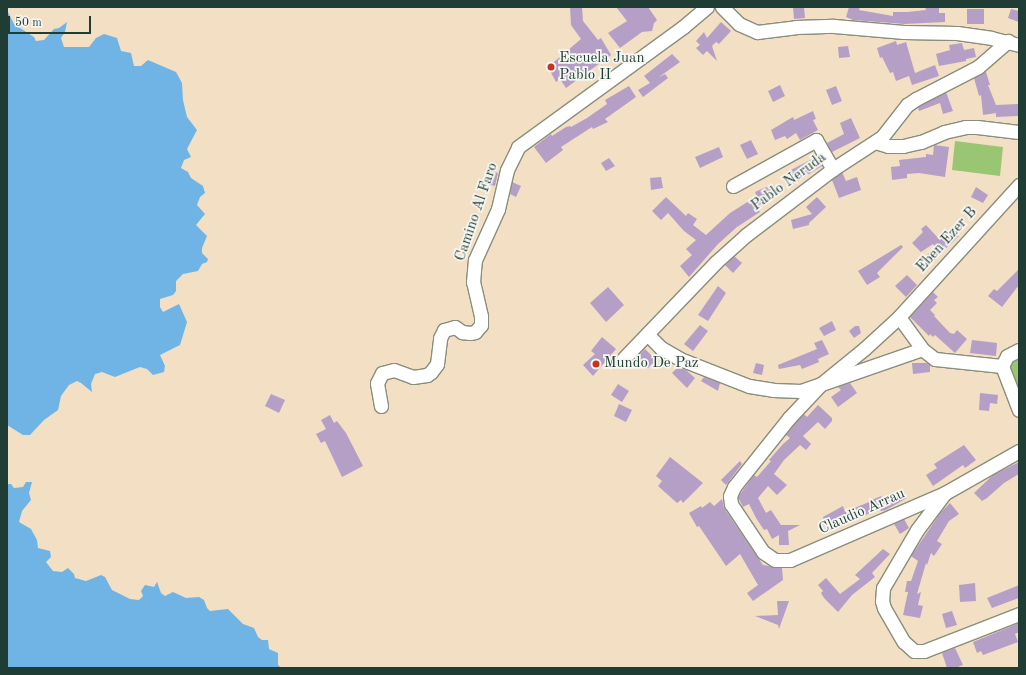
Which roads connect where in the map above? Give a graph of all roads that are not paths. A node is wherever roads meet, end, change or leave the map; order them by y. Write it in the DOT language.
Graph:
graph roads {
  1 [pos="707,7"];
  2 [pos="722,7"];
  3 [pos="1014,43"];
  4 [pos="1019,132"];
  5 [pos="875,142"];
  6 [pos="833,169"];
  7 [pos="1019,185"];
  8 [pos="733,186"];
  9 [pos="899,317"];
  10 [pos="647,334"];
  11 [pos="922,349"];
  12 [pos="1019,350"];
  13 [pos="623,360"];
  14 [pos="1002,366"];
  15 [pos="821,384"];
  16 [pos="1015,391"];
  17 [pos="381,406"];
  18 [pos="1019,410"];
  19 [pos="1019,451"];
  20 [pos="945,493"];
  21 [pos="733,507"];
  22 [pos="1019,614"];
  1 -- 17 [label="street, Camino Al Faro"];
  2 -- 3 [label="street"];
  3 -- 5 [label="street, Pablo Neruda"];
  4 -- 5 [label="street"];
  5 -- 6 [label="street, Pablo Neruda"];
  6 -- 8 [label="street"];
  6 -- 10 [label="street, Pablo Neruda"];
  7 -- 9 [label="street, Eben Ezer B"];
  9 -- 11 [label="street"];
  9 -- 15 [label="street, Eben Ezer B"];
  10 -- 13 [label="street, Pablo Neruda"];
  10 -- 15 [label="street, Eben Ezer B"];
  11 -- 14 [label="street"];
  11 -- 15 [label="street, Eben Ezer B"];
  12 -- 14 [label="street"];
  14 -- 16 [label="street"];
  15 -- 21 [label="street, Eben Ezer B"];
  16 -- 18 [label="street"];
  19 -- 20 [label="street, Claudio Arrau"];
  20 -- 21 [label="street, Claudio Arrau"];
  20 -- 22 [label="street"];
}
